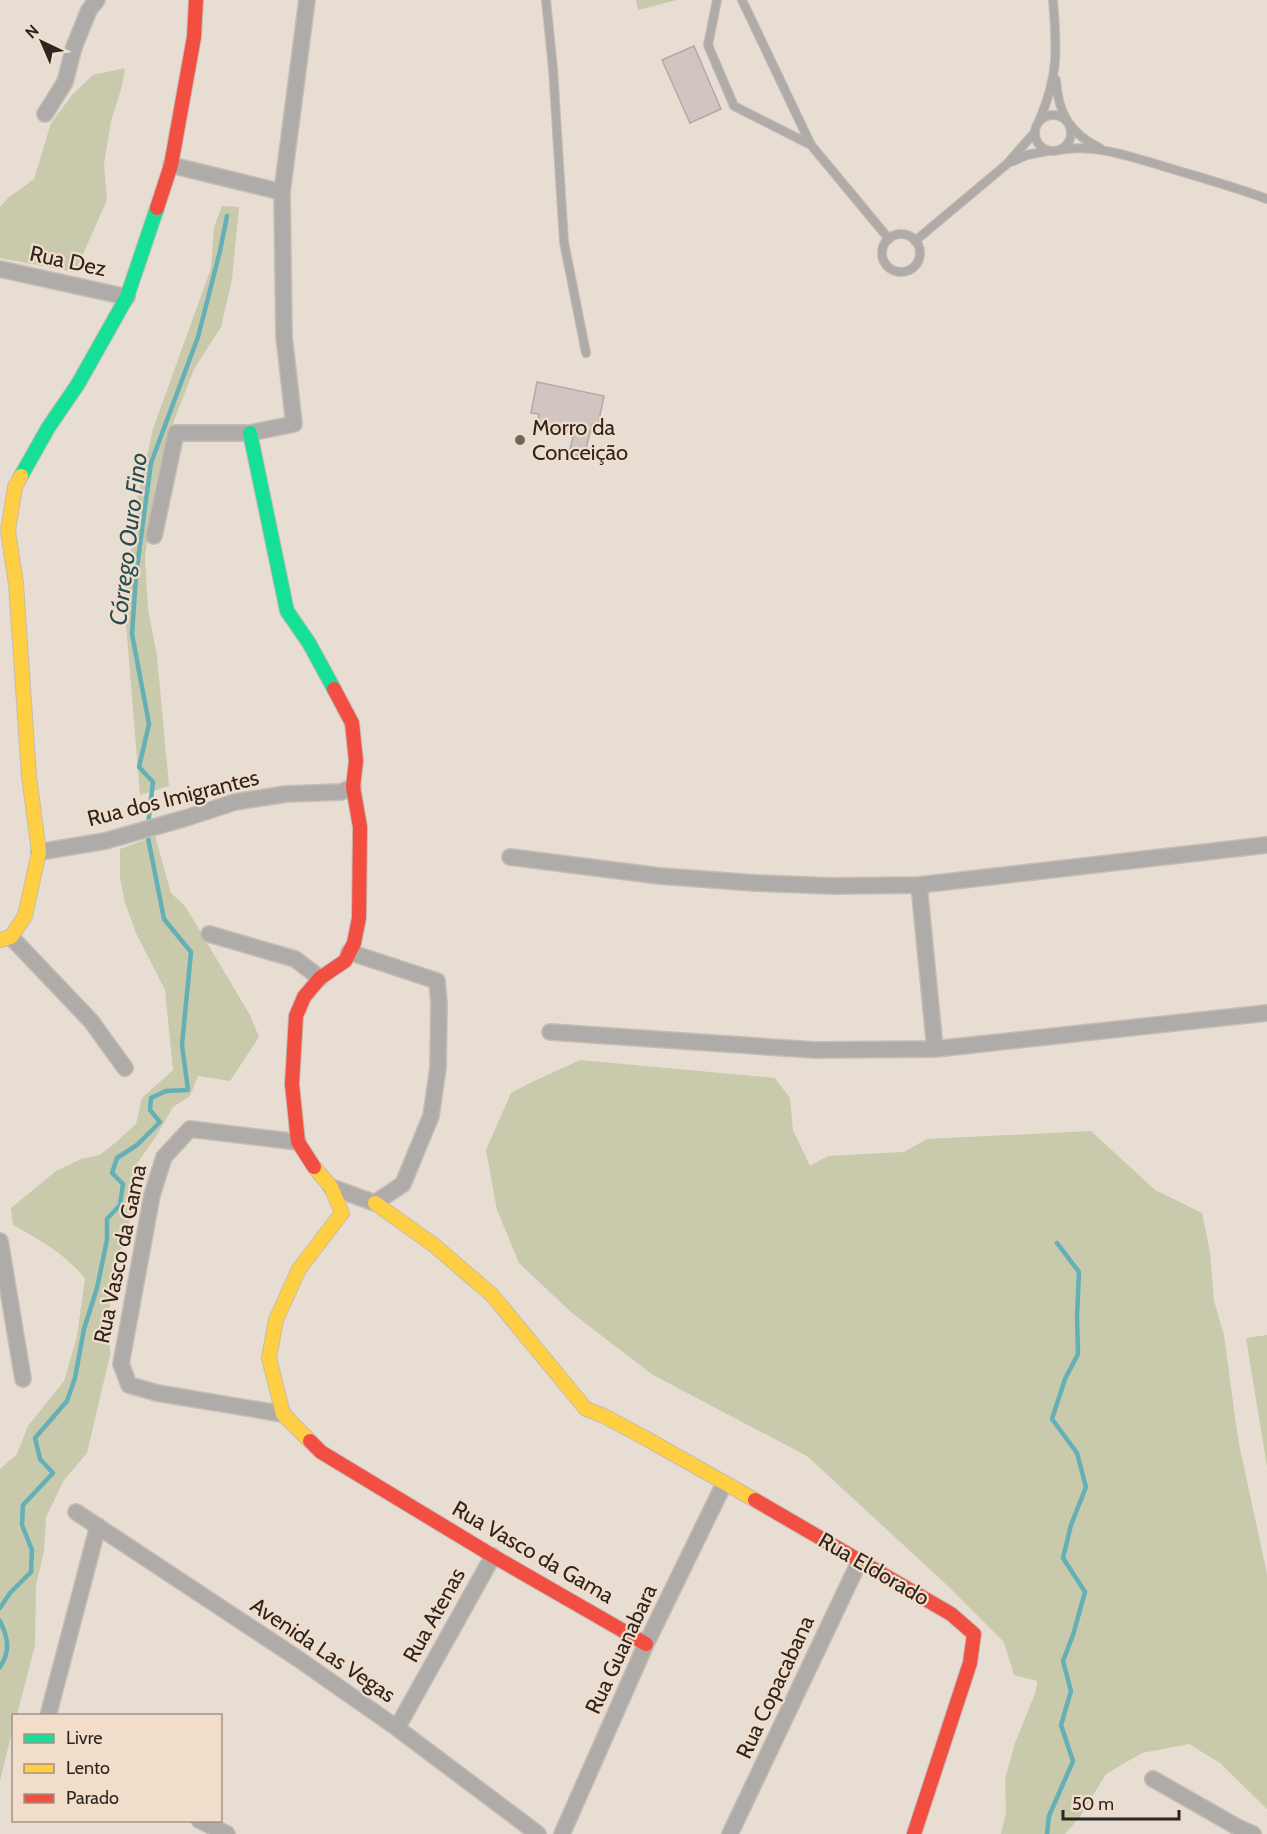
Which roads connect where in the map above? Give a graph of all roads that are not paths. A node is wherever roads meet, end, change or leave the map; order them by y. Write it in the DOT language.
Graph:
graph roads {
  1 [pos="97,0"];
  2 [pos="196,0"];
  3 [pos="307,0"];
  4 [pos="546,0"];
  5 [pos="717,0"];
  6 [pos="742,0"];
  7 [pos="1053,0"];
  8 [pos="1055,73"];
  9 [pos="45,114"];
  10 [pos="1039,121"];
  11 [pos="1068,125"];
  12 [pos="1035,132"];
  13 [pos="811,145"];
  14 [pos="1059,150"];
  15 [pos="1047,151"];
  16 [pos="1107,151"];
  17 [pos="1007,164"];
  18 [pos="171,165"];
  19 [pos="282,192"];
  20 [pos="1267,199"];
  21 [pos="889,238"];
  22 [pos="915,241"];
  23 [pos="0,269"];
  24 [pos="127,297"];
  25 [pos="586,353"];
  26 [pos="250,433"];
  27 [pos="154,536"];
  28 [pos="353,787"];
  29 [pos="1267,845"];
  30 [pos="39,852"];
  31 [pos="510,857"];
  32 [pos="920,885"];
  33 [pos="209,934"];
  34 [pos="5,938"];
  35 [pos="350,952"];
  36 [pos="320,978"];
  37 [pos="1267,1013"];
  38 [pos="550,1032"];
  39 [pos="935,1049"];
  40 [pos="125,1068"];
  41 [pos="298,1142"];
  42 [pos="331,1188"];
  43 [pos="375,1203"];
  44 [pos="0,1241"];
  45 [pos="23,1379"];
  46 [pos="283,1414"];
  47 [pos="724,1484"];
  48 [pos="76,1512"];
  49 [pos="98,1526"];
  50 [pos="493,1556"];
  51 [pos="860,1560"];
  52 [pos="646,1644"];
  53 [pos="49,1714"];
  54 [pos="397,1728"];
  55 [pos="1152,1779"];
  56 [pos="201,1822"];
  57 [pos="531,1832"];
  58 [pos="1243,1832"];
  59 [pos="227,1834"];
  60 [pos="562,1834"];
  61 [pos="730,1834"];
  62 [pos="914,1834"];
  1 -- 9 [label="street"];
  2 -- 18 [label="street"];
  3 -- 19 [label="street"];
  4 -- 25 [label="lane"];
  5 -- 13 [label="lane"];
  6 -- 13 [label="lane"];
  7 -- 8 [label="lane"];
  8 -- 10 [label="lane"];
  8 -- 11 [label="lane"];
  10 -- 11 [label="lane"];
  10 -- 12 [label="lane"];
  11 -- 14 [label="lane"];
  11 -- 16 [label="lane"];
  12 -- 15 [label="lane"];
  12 -- 17 [label="lane"];
  13 -- 21 [label="lane"];
  14 -- 15 [label="lane"];
  14 -- 16 [label="lane"];
  15 -- 17 [label="lane"];
  16 -- 20 [label="lane"];
  17 -- 22 [label="lane"];
  18 -- 19 [label="street"];
  18 -- 24 [label="street"];
  19 -- 26 [label="street"];
  21 -- 22 [label="lane"];
  21 -- 22 [label="lane"];
  23 -- 24 [label="street, Rua Dez"];
  24 -- 30 [label="street"];
  26 -- 27 [label="street"];
  26 -- 28 [label="street"];
  28 -- 30 [label="street, Rua dos Imigrantes"];
  28 -- 35 [label="street"];
  29 -- 32 [label="street"];
  30 -- 34 [label="street"];
  31 -- 32 [label="street"];
  32 -- 39 [label="street"];
  33 -- 36 [label="street"];
  34 -- 40 [label="street"];
  35 -- 36 [label="street"];
  35 -- 43 [label="street"];
  36 -- 41 [label="street"];
  37 -- 39 [label="street"];
  38 -- 39 [label="street"];
  41 -- 42 [label="street"];
  41 -- 46 [label="street, Rua Vasco da Gama"];
  42 -- 43 [label="street"];
  42 -- 46 [label="street"];
  43 -- 47 [label="street, Rua Eldorado"];
  44 -- 45 [label="street"];
  46 -- 50 [label="street, Rua Vasco da Gama"];
  47 -- 51 [label="street, Rua Eldorado"];
  47 -- 52 [label="street, Rua Guanabara"];
  48 -- 49 [label="street, Avenida Las Vegas"];
  49 -- 53 [label="street"];
  49 -- 54 [label="street, Avenida Las Vegas"];
  50 -- 52 [label="street, Rua Vasco da Gama"];
  50 -- 54 [label="street, Rua Atenas"];
  51 -- 61 [label="street, Rua Copacabana"];
  51 -- 62 [label="street, Rua Eldorado"];
  52 -- 60 [label="street, Rua Guanabara"];
  54 -- 57 [label="street, Avenida Las Vegas"];
  55 -- 58 [label="street"];
  56 -- 59 [label="street"];
}
